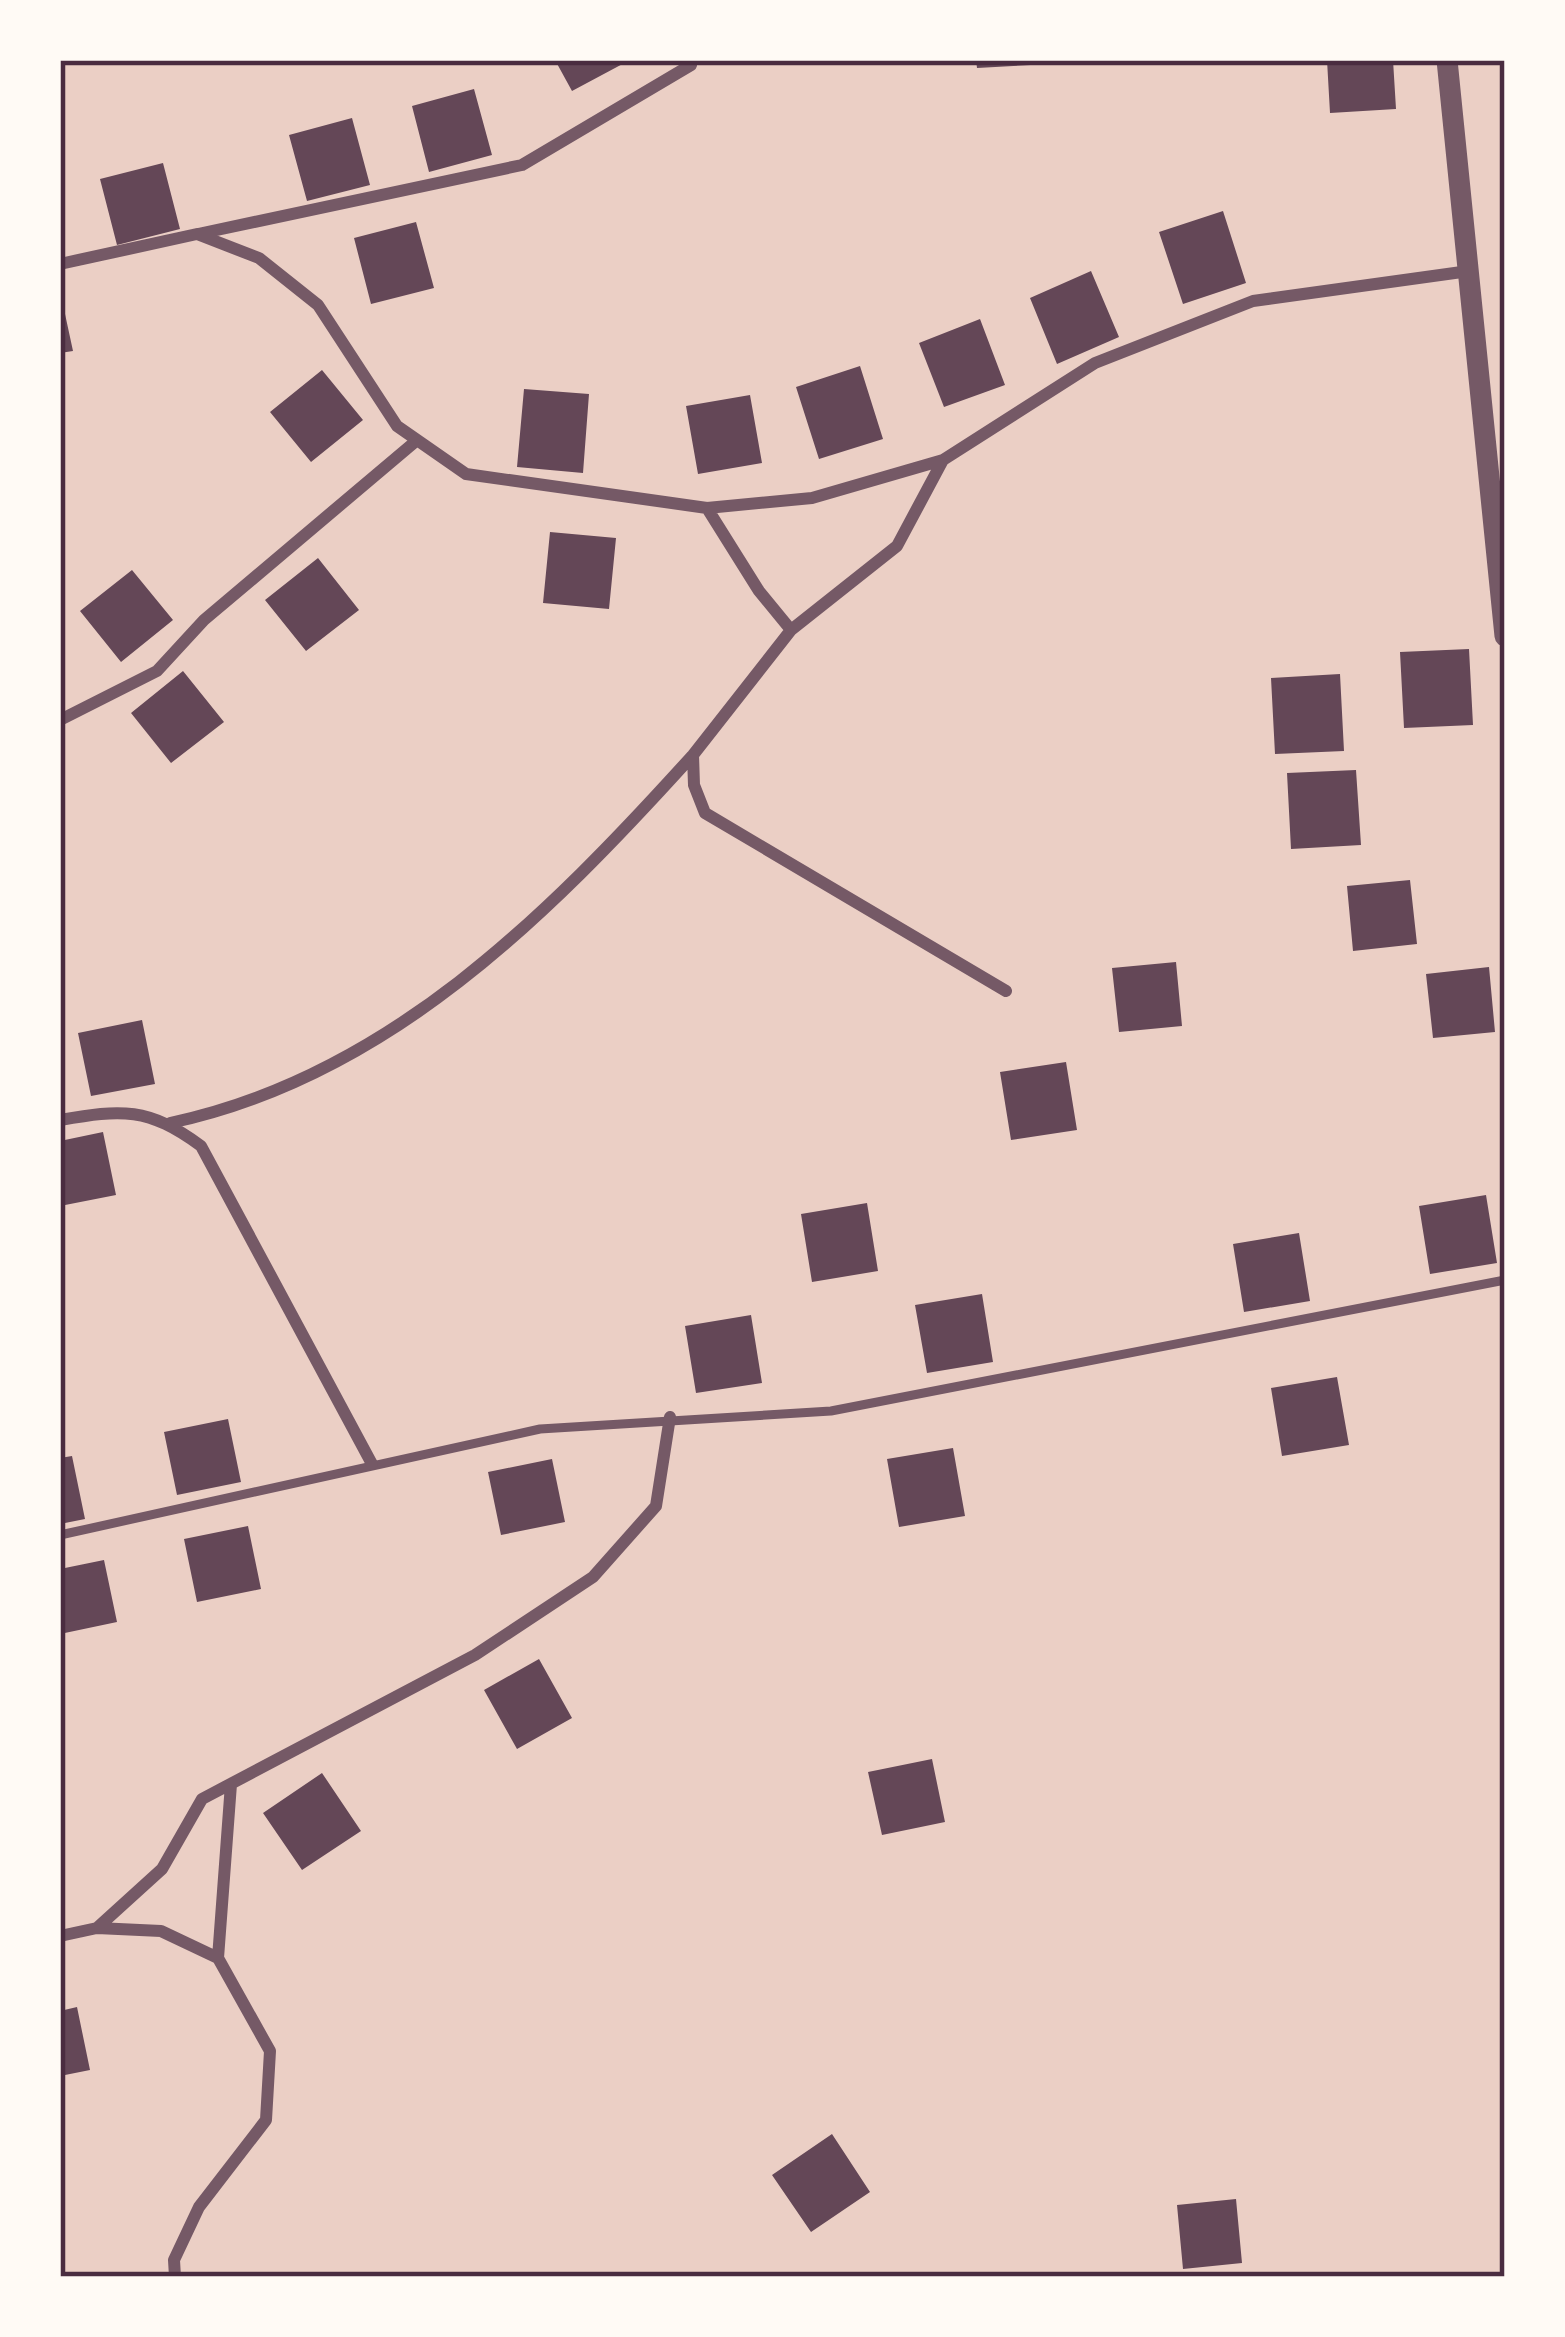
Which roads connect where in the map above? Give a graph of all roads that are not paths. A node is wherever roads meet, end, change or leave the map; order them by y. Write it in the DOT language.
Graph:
graph roads {
  1 [pos="1447,60"];
  2 [pos="691,65"];
  3 [pos="197,234"];
  4 [pos="60,264"];
  5 [pos="1469,271"];
  6 [pos="416,441"];
  7 [pos="943,460"];
  8 [pos="1497,467"];
  9 [pos="706,508"];
  10 [pos="791,630"];
  11 [pos="1505,637"];
  12 [pos="60,720"];
  13 [pos="693,755"];
  14 [pos="1006,991"];
  15 [pos="60,1120"];
  16 [pos="170,1123"];
  17 [pos="1505,1280"];
  18 [pos="670,1417"];
  19 [pos="372,1464"];
  20 [pos="60,1535"];
  21 [pos="231,1784"];
  22 [pos="97,1928"];
  23 [pos="60,1936"];
  24 [pos="218,1958"];
  25 [pos="175,2277"];
  1 -- 5 [label="street"];
  2 -- 3 [label="street"];
  3 -- 4 [label="street"];
  3 -- 6 [label="street"];
  5 -- 7 [label="street"];
  5 -- 8 [label="street"];
  6 -- 9 [label="street"];
  6 -- 12 [label="street"];
  7 -- 9 [label="street"];
  7 -- 10 [label="street"];
  8 -- 11 [label="street"];
  9 -- 10 [label="street"];
  10 -- 13 [label="street"];
  13 -- 14 [label="street"];
  13 -- 16 [label="street"];
  15 -- 16 [label="street"];
  16 -- 19 [label="street"];
  17 -- 18 [label="lane"];
  18 -- 19 [label="lane"];
  18 -- 21 [label="street"];
  19 -- 20 [label="lane"];
  21 -- 22 [label="street"];
  21 -- 24 [label="street"];
  22 -- 23 [label="street"];
  22 -- 24 [label="street"];
  24 -- 25 [label="street"];
}
